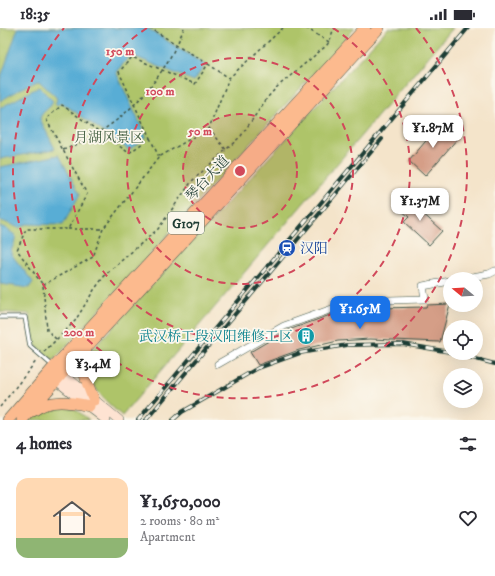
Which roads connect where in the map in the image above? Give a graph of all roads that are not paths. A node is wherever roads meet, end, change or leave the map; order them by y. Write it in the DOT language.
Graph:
graph roads {
  1 [pos="365,28"];
  2 [pos="379,28"];
  3 [pos="495,271"];
  4 [pos="483,275"];
  5 [pos="443,282"];
  6 [pos="0,317"];
  7 [pos="86,348"];
  8 [pos="218,364"];
  9 [pos="55,374"];
  10 [pos="92,403"];
  11 [pos="23,418"];
  12 [pos="8,420"];
  13 [pos="106,420"];
  14 [pos="119,420"];
  1 -- 9 [label="highway, 琴台大道 / G107"];
  2 -- 7 [label="highway, 琴台大道 / G107"];
  3 -- 4 [label="street"];
  5 -- 8 [label="street"];
  6 -- 9 [label="lane"];
  7 -- 9 [label="highway, 琴台大道 / G107"];
  7 -- 10 [label="highway"];
  9 -- 10 [label="main road"];
  9 -- 11 [label="highway, 琴台大道 / G107"];
  9 -- 12 [label="highway, 琴台大道 / G107"];
  10 -- 11 [label="highway"];
  10 -- 13 [label="main road"];
  10 -- 14 [label="main road"];
}
